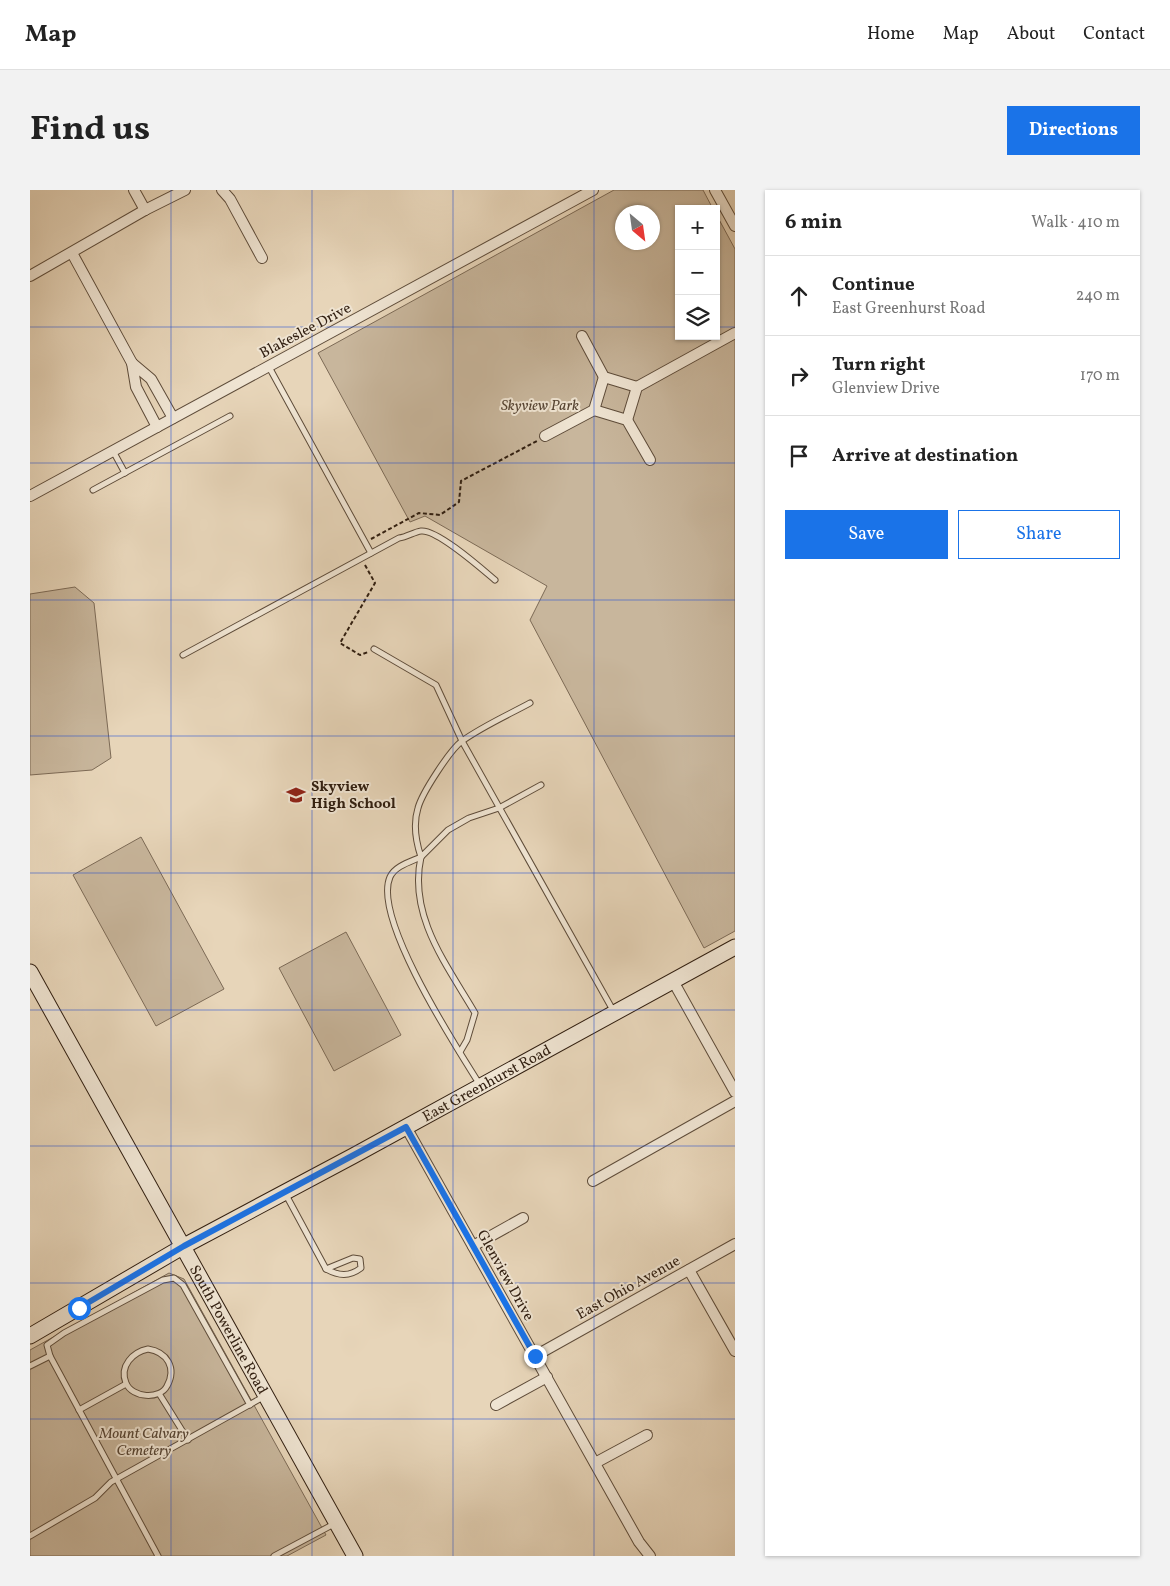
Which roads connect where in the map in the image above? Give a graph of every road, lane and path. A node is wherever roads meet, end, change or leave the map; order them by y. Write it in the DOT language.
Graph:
graph roads {
  1 [pos="134,190"];
  2 [pos="185,190"];
  3 [pos="222,190"];
  4 [pos="593,190"];
  5 [pos="715,190"];
  6 [pos="145,210"];
  7 [pos="735,226"];
  8 [pos="72,253"];
  9 [pos="262,258"];
  10 [pos="30,276"];
  11 [pos="735,333"];
  12 [pos="582,336"];
  13 [pos="132,363"];
  14 [pos="269,367"];
  15 [pos="604,377"];
  16 [pos="637,387"];
  17 [pos="594,410"];
  18 [pos="230,416"];
  19 [pos="173,418"];
  20 [pos="627,420"];
  21 [pos="157,427"];
  22 [pos="545,436"];
  23 [pos="113,451"];
  24 [pos="650,460"];
  25 [pos="125,473"];
  26 [pos="93,490"];
  27 [pos="30,496"];
  28 [pos="364,542"];
  29 [pos="370,554"];
  30 [pos="362,558"];
  31 [pos="495,580"];
  32 [pos="374,649"];
  33 [pos="184,654"];
  34 [pos="530,703"];
  35 [pos="462,741"];
  36 [pos="541,785"];
  37 [pos="499,808"];
  38 [pos="421,857"];
  39 [pos="735,947"];
  40 [pos="30,972"];
  41 [pos="673,981"];
  42 [pos="615,1014"];
  43 [pos="460,1052"];
  44 [pos="481,1087"];
  45 [pos="735,1092"];
  46 [pos="735,1101"];
  47 [pos="406,1127"];
  48 [pos="592,1181"];
  49 [pos="285,1193"];
  50 [pos="523,1218"];
  51 [pos="735,1244"];
  52 [pos="184,1246"];
  53 [pos="473,1246"];
  54 [pos="326,1269"];
  55 [pos="689,1270"];
  56 [pos="41,1338"];
  57 [pos="735,1351"];
  58 [pos="50,1356"];
  59 [pos="535,1356"];
  60 [pos="30,1366"];
  61 [pos="546,1377"];
  62 [pos="126,1384"];
  63 [pos="160,1395"];
  64 [pos="266,1396"];
  65 [pos="250,1405"];
  66 [pos="496,1405"];
  67 [pos="79,1410"];
  68 [pos="646,1435"];
  69 [pos="188,1440"];
  70 [pos="595,1463"];
  71 [pos="117,1478"];
  72 [pos="336,1522"];
  73 [pos="30,1536"];
  74 [pos="158,1556"];
  75 [pos="274,1556"];
  76 [pos="355,1556"];
  77 [pos="650,1556"];
  1 -- 6 [label="street"];
  2 -- 6 [label="street"];
  3 -- 9 [label="street"];
  4 -- 14 [label="street, Blakeslee Drive"];
  5 -- 7 [label="street"];
  6 -- 8 [label="street"];
  8 -- 10 [label="street"];
  8 -- 13 [label="street"];
  11 -- 16 [label="street"];
  12 -- 15 [label="street"];
  13 -- 19 [label="street"];
  13 -- 21 [label="street"];
  14 -- 19 [label="street, Blakeslee Drive"];
  14 -- 28 [label="lane"];
  15 -- 16 [label="street"];
  15 -- 17 [label="street"];
  16 -- 20 [label="street"];
  17 -- 20 [label="street"];
  17 -- 22 [label="street"];
  18 -- 25 [label="lane"];
  19 -- 21 [label="street, Blakeslee Drive"];
  20 -- 24 [label="street"];
  21 -- 23 [label="street, Blakeslee Drive"];
  22 -- 28 [label="path"];
  23 -- 25 [label="lane"];
  23 -- 27 [label="street, Blakeslee Drive"];
  25 -- 26 [label="lane"];
  28 -- 29 [label="lane"];
  29 -- 30 [label="lane"];
  29 -- 31 [label="lane"];
  30 -- 32 [label="path"];
  30 -- 33 [label="lane"];
  32 -- 35 [label="lane"];
  34 -- 35 [label="lane"];
  35 -- 37 [label="lane"];
  35 -- 38 [label="lane"];
  36 -- 37 [label="lane"];
  37 -- 38 [label="lane"];
  37 -- 42 [label="lane"];
  38 -- 43 [label="lane"];
  38 -- 43 [label="lane"];
  39 -- 41 [label="main road, East Greenhurst Road"];
  40 -- 52 [label="main road, South Powerline Road"];
  41 -- 42 [label="main road, East Greenhurst Road"];
  41 -- 45 [label="street"];
  42 -- 44 [label="main road, East Greenhurst Road"];
  43 -- 44 [label="lane"];
  44 -- 47 [label="main road, East Greenhurst Road"];
  46 -- 48 [label="street"];
  47 -- 49 [label="main road, East Greenhurst Road"];
  47 -- 53 [label="street, Glenview Drive"];
  49 -- 52 [label="main road, East Greenhurst Road"];
  49 -- 54 [label="lane"];
  50 -- 53 [label="street"];
  51 -- 55 [label="street, East Ohio Avenue"];
  52 -- 56 [label="main road, East Greenhurst Road"];
  52 -- 64 [label="main road, South Powerline Road"];
  53 -- 59 [label="street, Glenview Drive"];
  54 -- 54 [label="lane"];
  55 -- 57 [label="street"];
  55 -- 59 [label="street, East Ohio Avenue"];
  56 -- 58 [label="lane"];
  56 -- 65 [label="lane"];
  58 -- 60 [label="lane"];
  58 -- 67 [label="lane"];
  59 -- 61 [label="street, Glenview Drive"];
  61 -- 66 [label="street"];
  61 -- 70 [label="street, Glenview Drive"];
  62 -- 63 [label="lane"];
  62 -- 63 [label="lane"];
  62 -- 67 [label="lane"];
  63 -- 69 [label="lane"];
  64 -- 65 [label="lane"];
  64 -- 72 [label="main road, South Powerline Road"];
  65 -- 69 [label="lane"];
  67 -- 71 [label="lane"];
  68 -- 70 [label="street"];
  69 -- 71 [label="lane"];
  70 -- 77 [label="street, Glenview Drive"];
  71 -- 73 [label="lane"];
  71 -- 74 [label="lane"];
  72 -- 75 [label="lane"];
  72 -- 76 [label="main road, South Powerline Road"];
}
